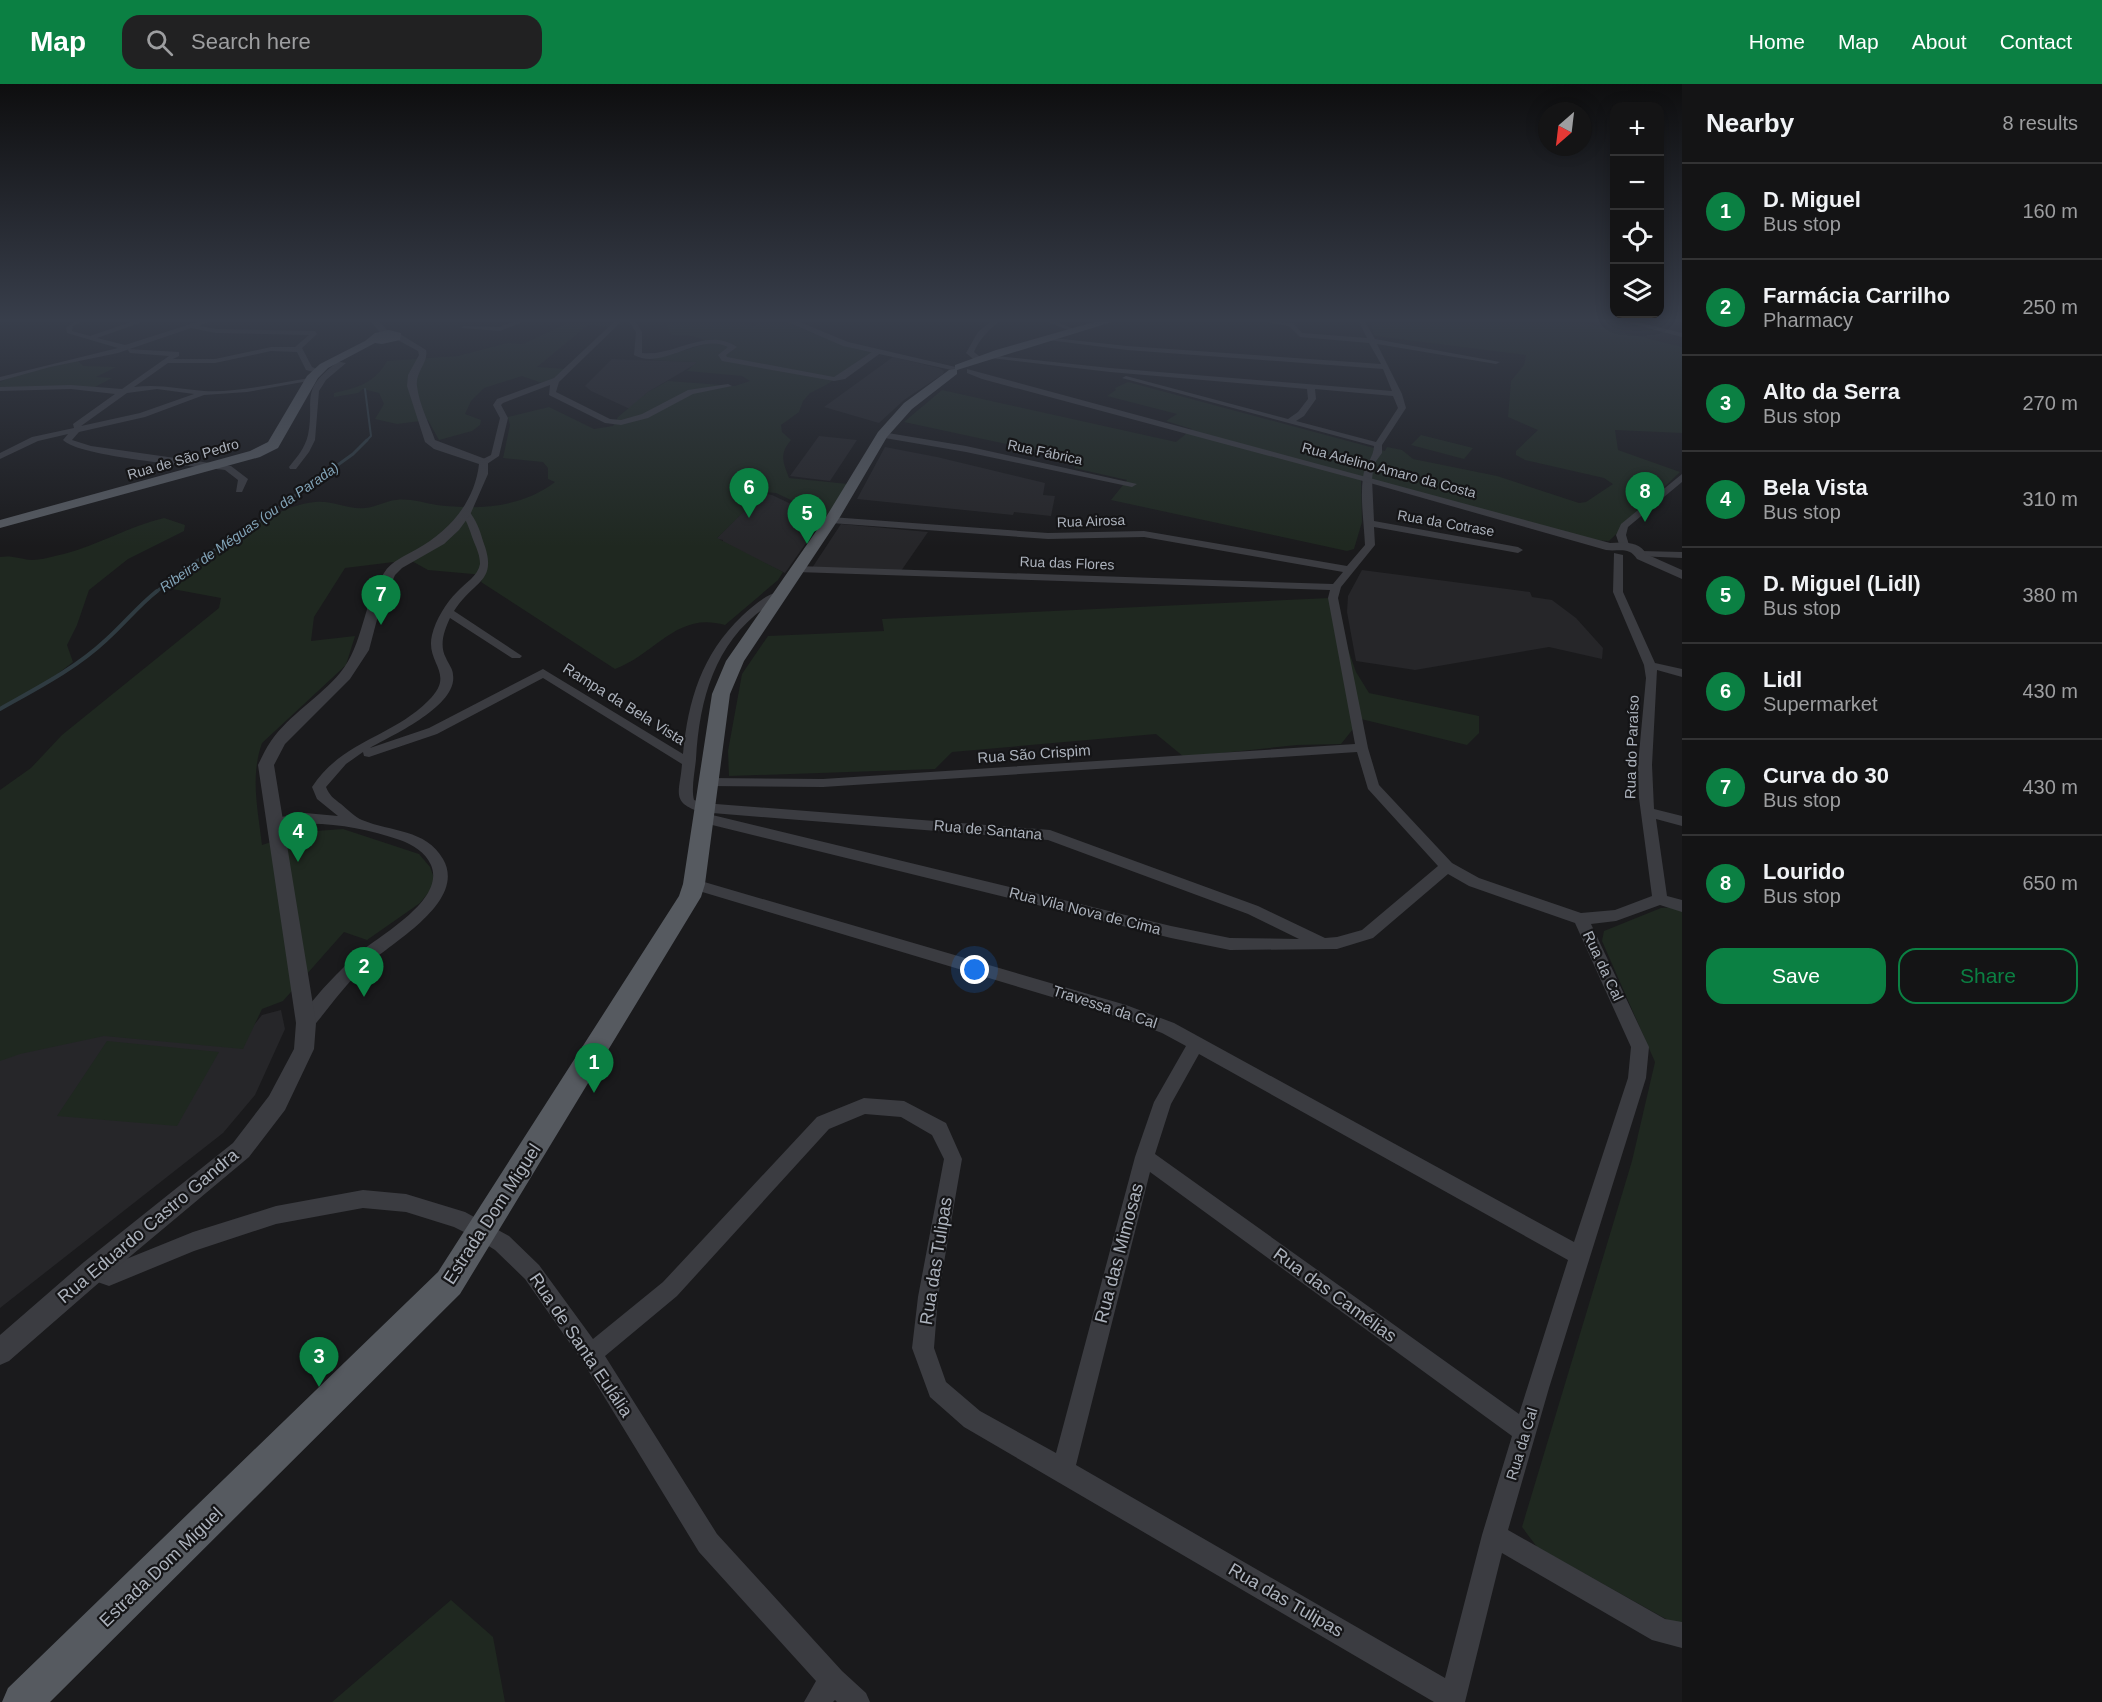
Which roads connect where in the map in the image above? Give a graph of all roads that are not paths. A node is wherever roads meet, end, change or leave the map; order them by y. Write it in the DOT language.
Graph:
graph roads {
  1 [pos="116,396"];
  2 [pos="196,396"];
  3 [pos="302,396"];
  4 [pos="315,396"];
  5 [pos="415,396"];
  6 [pos="513,396"];
  7 [pos="557,396"];
  8 [pos="684,396"];
  9 [pos="923,396"];
  10 [pos="1055,396"];
  11 [pos="1192,396"];
  12 [pos="1312,396"];
  13 [pos="1398,396"];
  14 [pos="1289,422"];
  15 [pos="68,435"];
  16 [pos="882,435"];
  17 [pos="1378,445"];
  18 [pos="0,456"];
  19 [pos="484,462"];
  20 [pos="219,466"];
  21 [pos="293,467"];
  22 [pos="1682,477"];
  23 [pos="1367,478"];
  24 [pos="1132,484"];
  25 [pos="239,489"];
  26 [pos="466,513"];
  27 [pos="831,520"];
  28 [pos="0,524"];
  29 [pos="1369,524"];
  30 [pos="455,528"];
  31 [pos="477,536"];
  32 [pos="1617,549"];
  33 [pos="1518,550"];
  34 [pos="1641,555"];
  35 [pos="1682,555"];
  36 [pos="797,569"];
  37 [pos="1350,570"];
  38 [pos="1682,575"];
  39 [pos="1336,587"];
  40 [pos="780,594"];
  41 [pos="447,612"];
  42 [pos="516,656"];
  43 [pos="1650,665"];
  44 [pos="1682,673"];
  45 [pos="1362,748"];
  46 [pos="340,763"];
  47 [pos="688,763"];
  48 [pos="706,804"];
  49 [pos="1647,812"];
  50 [pos="274,822"];
  51 [pos="1682,822"];
  52 [pos="358,825"];
  53 [pos="1448,867"];
  54 [pos="694,884"];
  55 [pos="1660,899"];
  56 [pos="1682,906"];
  57 [pos="1581,919"];
  58 [pos="1322,944"];
  59 [pos="306,1023"];
  60 [pos="1196,1044"];
  61 [pos="1144,1157"];
  62 [pos="483,1231"];
  63 [pos="1580,1256"];
  64 [pos="93,1271"];
  65 [pos="0,1352"];
  66 [pos="591,1354"];
  67 [pos="1525,1432"];
  68 [pos="1063,1470"];
  69 [pos="1494,1535"];
  70 [pos="1682,1635"];
  71 [pos="832,1680"];
  72 [pos="1453,1700"];
  73 [pos="22,1702"];
  74 [pos="817,1702"];
  75 [pos="856,1702"];
  1 -- 15 [label="street"];
  2 -- 15 [label="street"];
  3 -- 20 [label="main road, Rua de São Pedro"];
  4 -- 21 [label="street"];
  5 -- 19 [label="street"];
  6 -- 19 [label="street"];
  7 -- 8 [label="street"];
  9 -- 16 [label="main road, Estrada Dom Miguel"];
  10 -- 23 [label="street, Rua Adelino Amaro da Costa"];
  11 -- 14 [label="street"];
  12 -- 14 [label="street"];
  13 -- 17 [label="street"];
  14 -- 17 [label="street"];
  15 -- 18 [label="street"];
  15 -- 20 [label="street"];
  16 -- 24 [label="street, Rua Fábrica"];
  16 -- 27 [label="main road, Estrada Dom Miguel"];
  17 -- 23 [label="street"];
  19 -- 26 [label="street, Rua Eduardo Castro Gandra"];
  20 -- 25 [label="street"];
  20 -- 28 [label="main road, Rua de São Pedro"];
  22 -- 32 [label="street, Rua do Paraíso"];
  23 -- 29 [label="street"];
  23 -- 32 [label="street, Rua Adelino Amaro da Costa"];
  26 -- 30 [label="street, Rua Eduardo Castro Gandra"];
  26 -- 31 [label="street"];
  27 -- 36 [label="main road, Estrada Dom Miguel"];
  27 -- 37 [label="street, Rua Airosa"];
  29 -- 33 [label="street, Rua da Cotrase"];
  29 -- 37 [label="street"];
  30 -- 31 [label="street"];
  30 -- 50 [label="street, Rua Eduardo Castro Gandra"];
  31 -- 41 [label="street"];
  32 -- 34 [label="street, Rua Adelino Amaro da Costa"];
  32 -- 43 [label="street, Rua do Paraíso"];
  34 -- 35 [label="street"];
  34 -- 38 [label="street"];
  36 -- 39 [label="street, Rua das Flores"];
  36 -- 40 [label="main road, Estrada Dom Miguel"];
  37 -- 39 [label="street"];
  39 -- 45 [label="street, Rua da Cal"];
  40 -- 47 [label="street, Estrada Dom Miguel"];
  40 -- 48 [label="main road, Estrada Dom Miguel"];
  41 -- 42 [label="street"];
  41 -- 46 [label="street"];
  43 -- 44 [label="street"];
  43 -- 49 [label="street, Rua do Paraíso"];
  45 -- 48 [label="street, Rua São Crispim"];
  45 -- 53 [label="street, Rua da Cal"];
  46 -- 47 [label="street, Rampa da Bela Vista"];
  46 -- 52 [label="street"];
  47 -- 48 [label="street, Estrada Dom Miguel"];
  48 -- 54 [label="main road, Estrada Dom Miguel"];
  48 -- 58 [label="street, Rua Vila Nova de Cima"];
  48 -- 58 [label="street, Rua de Santana"];
  49 -- 51 [label="street"];
  49 -- 55 [label="street, Rua do Paraíso"];
  50 -- 52 [label="street"];
  50 -- 59 [label="street, Rua Eduardo Castro Gandra"];
  52 -- 59 [label="street"];
  53 -- 57 [label="street, Rua da Cal"];
  53 -- 58 [label="street, Rua Vila Nova de Cima"];
  54 -- 60 [label="street, Travessa da Cal"];
  54 -- 62 [label="main road, Estrada Dom Miguel"];
  55 -- 56 [label="street"];
  55 -- 57 [label="street"];
  57 -- 63 [label="street, Rua da Cal"];
  59 -- 64 [label="street, Rua Eduardo Castro Gandra"];
  60 -- 61 [label="street, Rua das Mimosas"];
  60 -- 63 [label="street, Travessa da Cal"];
  61 -- 67 [label="street, Rua das Camélias"];
  61 -- 68 [label="street, Rua das Mimosas"];
  62 -- 64 [label="street, Rua de Santa Eulália"];
  62 -- 66 [label="street, Rua de Santa Eulália"];
  62 -- 73 [label="main road, Estrada Dom Miguel"];
  63 -- 67 [label="street, Rua da Cal"];
  64 -- 65 [label="street, Rua Eduardo Castro Gandra"];
  66 -- 68 [label="street, Rua das Tulipas"];
  66 -- 71 [label="street, Rua de Santa Eulália"];
  67 -- 69 [label="street, Rua da Cal"];
  68 -- 72 [label="street, Rua das Tulipas"];
  69 -- 70 [label="street"];
  69 -- 72 [label="street, Rua da Cal"];
  71 -- 74 [label="street"];
  71 -- 75 [label="street, Rua de Santa Eulália"];
}
